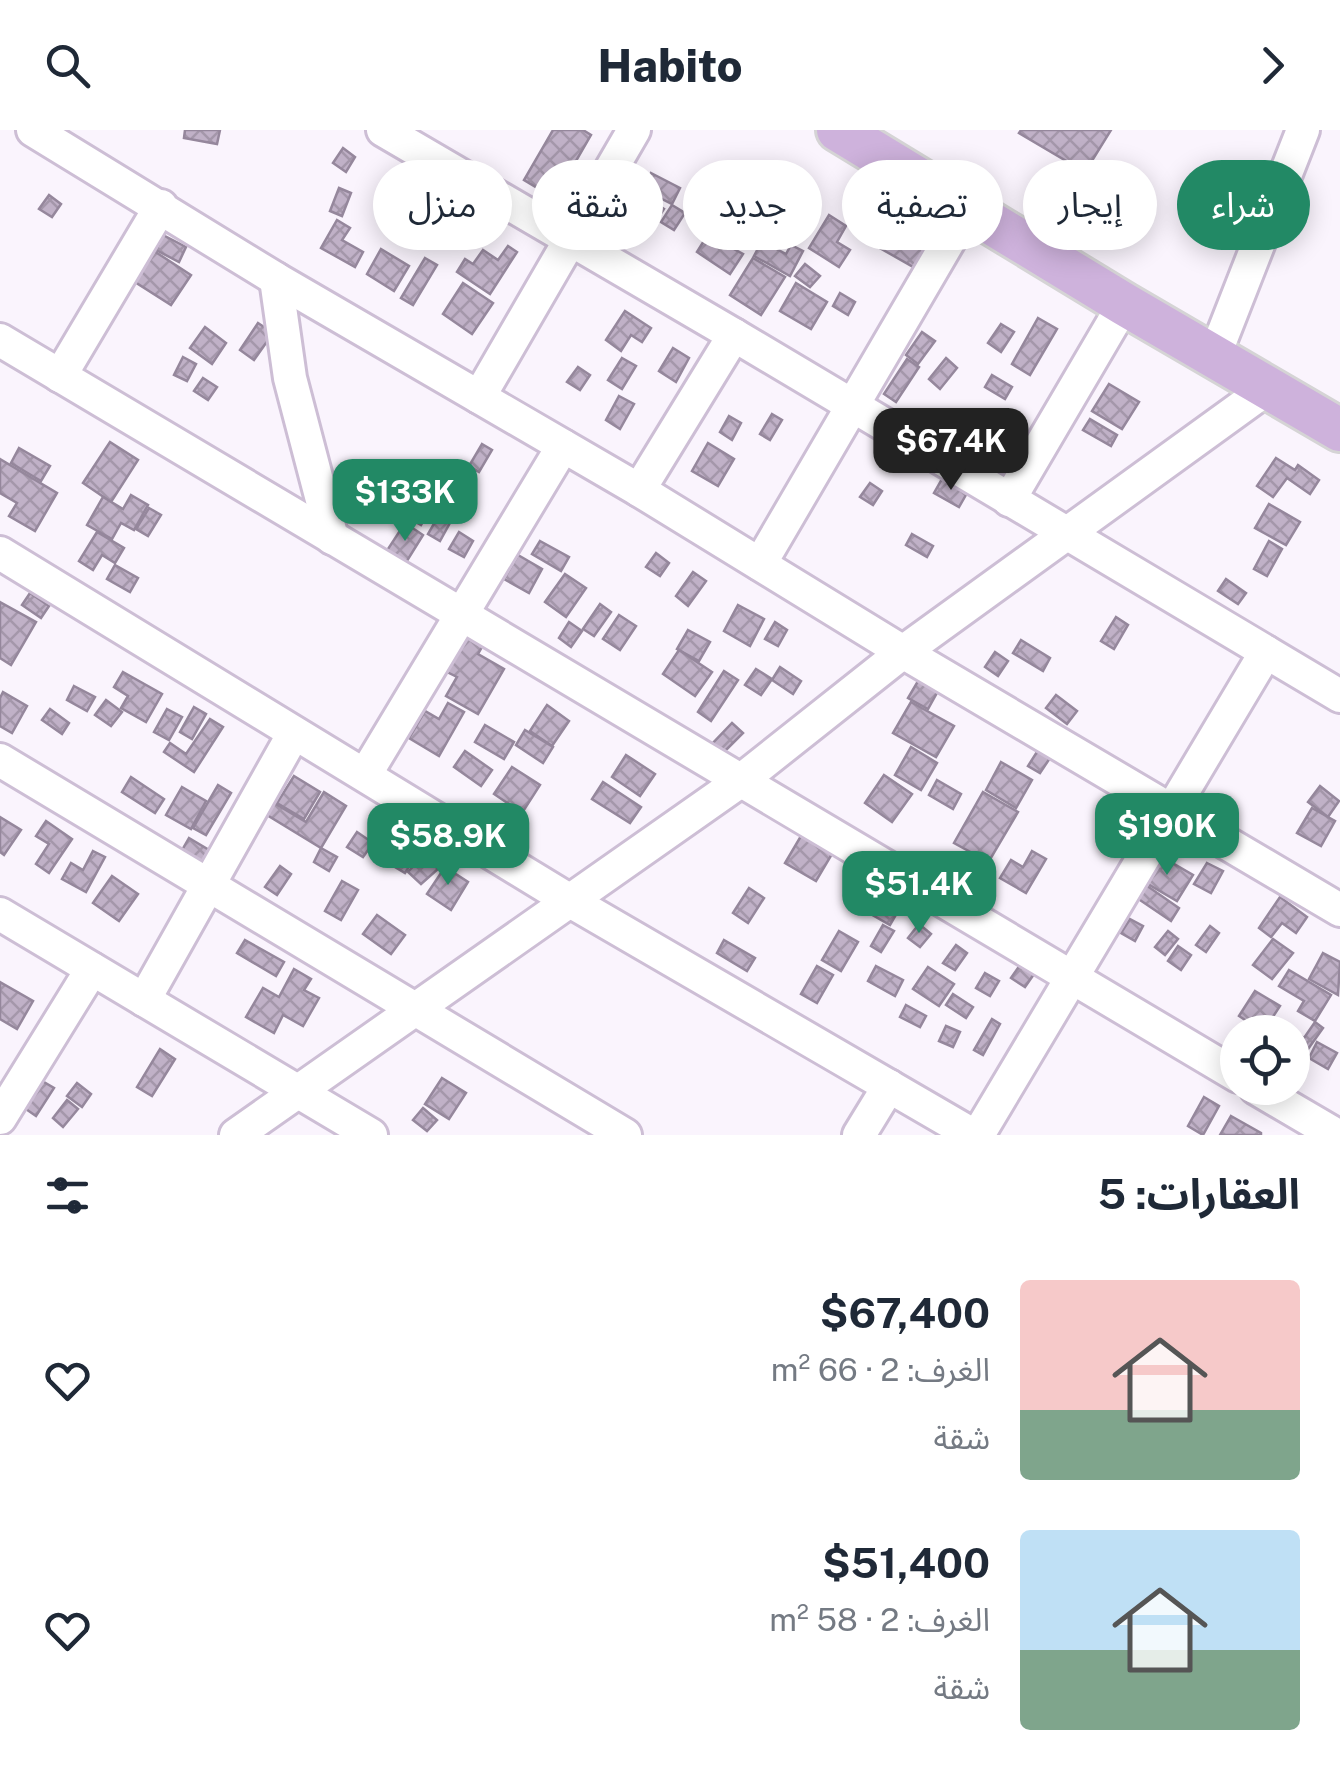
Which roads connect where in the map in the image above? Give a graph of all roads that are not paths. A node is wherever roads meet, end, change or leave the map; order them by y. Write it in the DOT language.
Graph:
graph roads {
  1 [pos="383,130"];
  2 [pos="634,130"];
  3 [pos="838,130"];
  4 [pos="1302,130"];
  5 [pos="37,131"];
  6 [pos="616,160"];
  7 [pos="888,160"];
  8 [pos="160,206"];
  9 [pos="532,217"];
  10 [pos="1003,230"];
  11 [pos="564,250"];
  12 [pos="589,250"];
  13 [pos="944,250"];
  14 [pos="276,280"];
  15 [pos="1124,304"];
  16 [pos="734,335"];
  17 [pos="0,340"];
  18 [pos="1214,357"];
  19 [pos="60,376"];
  20 [pos="1268,388"];
  21 [pos="479,397"];
  22 [pos="854,407"];
  23 [pos="1340,430"];
  24 [pos="562,446"];
  25 [pos="640,490"];
  26 [pos="1009,500"];
  27 [pos="1068,534"];
  28 [pos="332,538"];
  29 [pos="0,552"];
  30 [pos="760,564"];
  31 [pos="462,614"];
  32 [pos="902,652"];
  33 [pos="1266,652"];
  34 [pos="1340,696"];
  35 [pos="294,734"];
  36 [pos="0,760"];
  37 [pos="364,775"];
  38 [pos="739,782"];
  39 [pos="1172,810"];
  40 [pos="209,885"];
  41 [pos="572,902"];
  42 [pos="1340,910"];
  43 [pos="0,914"];
  44 [pos="92,970"];
  45 [pos="1072,978"];
  46 [pos="144,1000"];
  47 [pos="414,1008"];
  48 [pos="1220,1065"];
  49 [pos="889,1086"];
  50 [pos="297,1092"];
  51 [pos="1285,1105"];
  52 [pos="0,1118"];
  53 [pos="236,1135"];
  54 [pos="370,1135"];
  55 [pos="626,1135"];
  56 [pos="859,1135"];
  57 [pos="976,1135"];
  58 [pos="1336,1135"];
  1 -- 9 [label="street"];
  2 -- 6 [label="street"];
  3 -- 7 [label="main road"];
  4 -- 18 [label="street"];
  5 -- 8 [label="street"];
  8 -- 14 [label="street"];
  8 -- 19 [label="street"];
  10 -- 15 [label="main road"];
  11 -- 21 [label="street"];
  12 -- 16 [label="street"];
  13 -- 22 [label="street"];
  14 -- 21 [label="street"];
  14 -- 28 [label="street"];
  15 -- 18 [label="main road"];
  15 -- 26 [label="street"];
  16 -- 22 [label="street"];
  16 -- 25 [label="street"];
  17 -- 19 [label="street"];
  18 -- 20 [label="main road"];
  19 -- 28 [label="street"];
  20 -- 23 [label="main road"];
  20 -- 27 [label="street"];
  21 -- 24 [label="street"];
  22 -- 26 [label="street"];
  22 -- 30 [label="street"];
  24 -- 25 [label="street"];
  24 -- 31 [label="street"];
  25 -- 30 [label="street"];
  26 -- 27 [label="street"];
  27 -- 32 [label="street"];
  27 -- 33 [label="street"];
  28 -- 31 [label="street"];
  29 -- 35 [label="street"];
  30 -- 32 [label="street"];
  31 -- 37 [label="street"];
  31 -- 38 [label="street"];
  32 -- 38 [label="street"];
  32 -- 39 [label="street"];
  33 -- 34 [label="street"];
  33 -- 39 [label="street"];
  35 -- 37 [label="street"];
  35 -- 40 [label="street"];
  36 -- 40 [label="street"];
  37 -- 41 [label="street"];
  38 -- 41 [label="street"];
  38 -- 45 [label="street"];
  39 -- 42 [label="street"];
  39 -- 45 [label="street"];
  40 -- 46 [label="street"];
  40 -- 47 [label="street"];
  41 -- 47 [label="street"];
  41 -- 49 [label="street"];
  43 -- 44 [label="street"];
  44 -- 46 [label="street"];
  44 -- 52 [label="street"];
  45 -- 48 [label="street"];
  45 -- 57 [label="street"];
  46 -- 50 [label="street"];
  47 -- 50 [label="street"];
  47 -- 55 [label="street"];
  49 -- 56 [label="street"];
  49 -- 57 [label="street"];
  50 -- 53 [label="street"];
  50 -- 54 [label="street"];
  51 -- 58 [label="street"];
}
